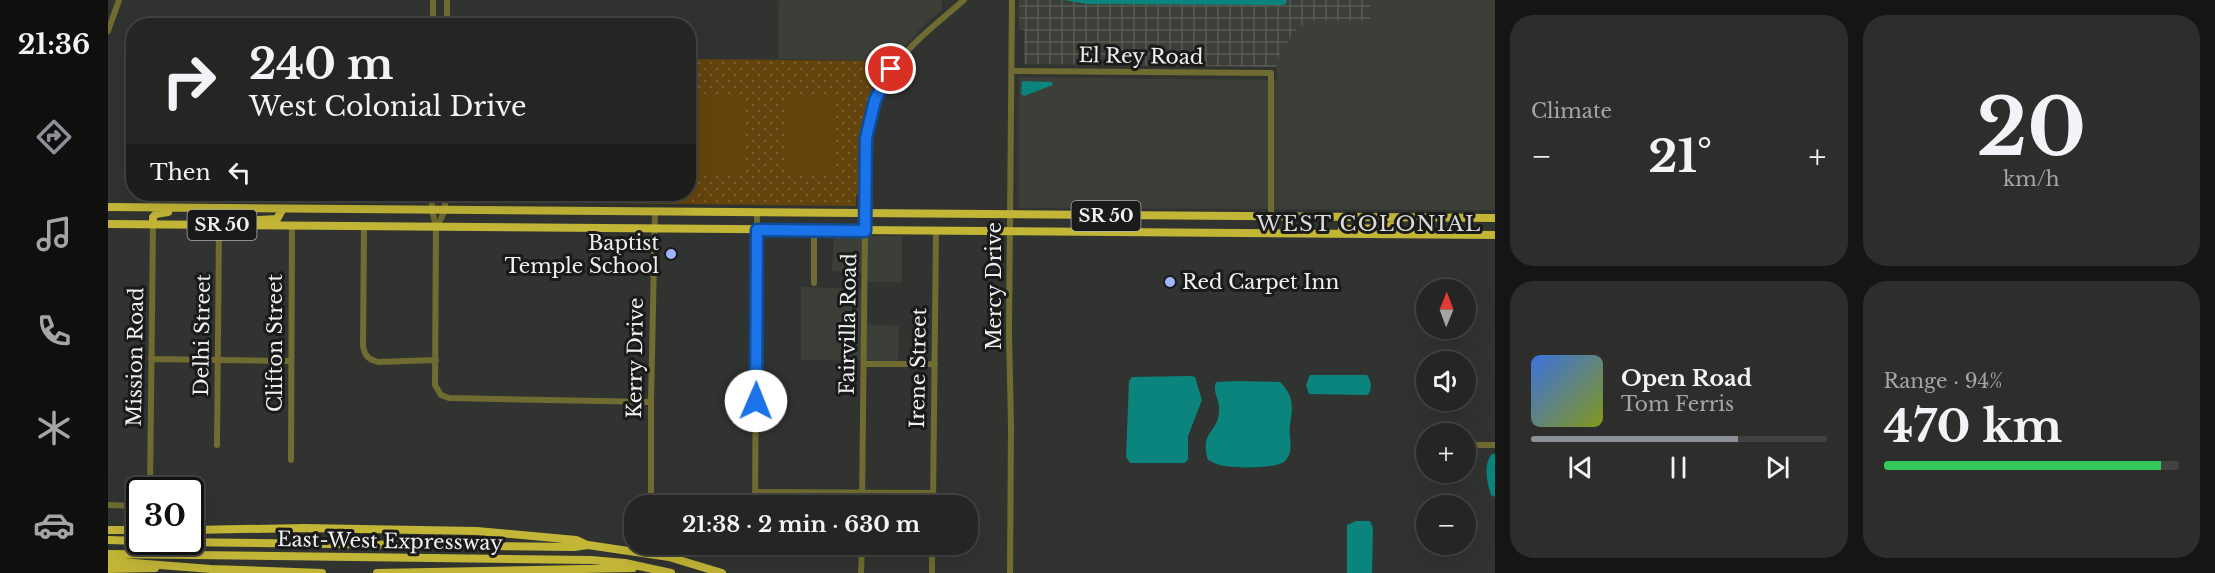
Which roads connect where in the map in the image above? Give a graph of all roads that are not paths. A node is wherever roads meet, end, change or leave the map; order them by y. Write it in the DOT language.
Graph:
graph roads {
  1 [pos="119,0"];
  2 [pos="433,0"];
  3 [pos="447,0"];
  4 [pos="964,0"];
  5 [pos="1012,0"];
  6 [pos="433,18"];
  7 [pos="447,18"];
  8 [pos="108,31"];
  9 [pos="1012,71"];
  10 [pos="432,201"];
  11 [pos="445,201"];
  12 [pos="108,207"];
  13 [pos="194,208"];
  14 [pos="282,210"];
  15 [pos="331,210"];
  16 [pos="432,210"];
  17 [pos="445,210"];
  18 [pos="545,211"];
  19 [pos="655,212"];
  20 [pos="758,213"];
  21 [pos="865,214"];
  22 [pos="1011,215"];
  23 [pos="1257,217"];
  24 [pos="1271,217"];
  25 [pos="1392,218"];
  26 [pos="1495,220"];
  27 [pos="108,224"];
  28 [pos="153,225"];
  29 [pos="219,225"];
  30 [pos="251,225"];
  31 [pos="292,226"];
  32 [pos="364,226"];
  33 [pos="436,227"];
  34 [pos="545,228"];
  35 [pos="654,229"];
  36 [pos="757,230"];
  37 [pos="814,230"];
  38 [pos="865,231"];
  39 [pos="936,231"];
  40 [pos="1010,232"];
  41 [pos="1200,233"];
  42 [pos="1338,234"];
  43 [pos="1469,235"];
  44 [pos="1495,235"];
  45 [pos="814,283"];
  46 [pos="151,359"];
  47 [pos="218,360"];
  48 [pos="436,360"];
  49 [pos="291,361"];
  50 [pos="864,364"];
  51 [pos="935,364"];
  52 [pos="651,402"];
  53 [pos="217,445"];
  54 [pos="1476,445"];
  55 [pos="1495,445"];
  56 [pos="291,460"];
  57 [pos="150,477"];
  58 [pos="755,492"];
  59 [pos="863,493"];
  60 [pos="933,493"];
  61 [pos="651,495"];
  62 [pos="108,505"];
  63 [pos="126,506"];
  64 [pos="108,530"];
  65 [pos="126,530"];
  66 [pos="204,530"];
  67 [pos="108,540"];
  68 [pos="126,541"];
  69 [pos="204,542"];
  70 [pos="588,545"];
  71 [pos="108,554"];
  72 [pos="862,555"];
  73 [pos="932,555"];
  74 [pos="108,561"];
  75 [pos="170,566"];
  76 [pos="639,566"];
  77 [pos="108,569"];
  78 [pos="322,573"];
  79 [pos="377,573"];
  80 [pos="671,573"];
  81 [pos="722,573"];
  82 [pos="861,573"];
  83 [pos="932,573"];
  84 [pos="1010,573"];
  1 -- 8 [label="street"];
  2 -- 6 [label="street"];
  3 -- 7 [label="street"];
  4 -- 21 [label="street, Fairvilla Road"];
  5 -- 9 [label="street, Mercy Drive"];
  9 -- 22 [label="street, Mercy Drive"];
  9 -- 24 [label="street, El Rey Road"];
  10 -- 16 [label="street"];
  11 -- 17 [label="street"];
  12 -- 13 [label="highway, SR 50"];
  13 -- 14 [label="highway, SR 50"];
  13 -- 28 [label="highway"];
  14 -- 15 [label="highway, SR 50"];
  14 -- 30 [label="highway"];
  15 -- 16 [label="highway, SR 50"];
  15 -- 31 [label="highway"];
  16 -- 17 [label="highway, SR 50"];
  16 -- 33 [label="street"];
  17 -- 18 [label="highway, SR 50"];
  17 -- 33 [label="street"];
  18 -- 19 [label="highway, SR 50"];
  18 -- 34 [label="highway"];
  19 -- 20 [label="highway, SR 50"];
  19 -- 35 [label="street, Kerry Drive"];
  20 -- 21 [label="highway, SR 50"];
  20 -- 36 [label="street"];
  21 -- 22 [label="highway, SR 50"];
  21 -- 38 [label="street, Fairvilla Road"];
  22 -- 23 [label="highway, SR 50"];
  22 -- 40 [label="street, Mercy Drive"];
  23 -- 24 [label="highway, SR 50"];
  23 -- 41 [label="highway"];
  24 -- 25 [label="highway, SR 50"];
  25 -- 26 [label="highway, SR 50"];
  25 -- 42 [label="highway"];
  26 -- 43 [label="highway"];
  27 -- 28 [label="highway, SR 50"];
  28 -- 29 [label="highway, SR 50"];
  28 -- 46 [label="street, Mission Road"];
  29 -- 30 [label="highway, SR 50"];
  29 -- 47 [label="street, Delhi Street"];
  30 -- 31 [label="highway, SR 50"];
  31 -- 32 [label="highway, SR 50"];
  31 -- 49 [label="street, Clifton Street"];
  32 -- 33 [label="highway, SR 50"];
  32 -- 48 [label="street"];
  33 -- 34 [label="highway, SR 50"];
  33 -- 48 [label="street"];
  34 -- 35 [label="highway, SR 50"];
  35 -- 36 [label="highway, SR 50"];
  35 -- 52 [label="street, Kerry Drive"];
  36 -- 37 [label="highway, SR 50"];
  36 -- 58 [label="street"];
  37 -- 38 [label="highway, SR 50"];
  37 -- 45 [label="street"];
  38 -- 39 [label="highway, SR 50"];
  38 -- 50 [label="street, Fairvilla Road"];
  39 -- 40 [label="highway, SR 50"];
  39 -- 51 [label="street, Irene Street"];
  40 -- 41 [label="highway, SR 50"];
  40 -- 84 [label="street, Mercy Drive"];
  41 -- 42 [label="highway, SR 50"];
  42 -- 43 [label="highway, SR 50"];
  43 -- 44 [label="highway, SR 50"];
  46 -- 47 [label="street"];
  46 -- 57 [label="street, Mission Road"];
  47 -- 49 [label="street"];
  47 -- 53 [label="street, Delhi Street"];
  48 -- 52 [label="street"];
  49 -- 56 [label="street, Clifton Street"];
  50 -- 51 [label="street"];
  50 -- 59 [label="street, Fairvilla Road"];
  51 -- 60 [label="street, Irene Street"];
  52 -- 61 [label="street, Kerry Drive"];
  54 -- 55 [label="street"];
  58 -- 59 [label="street"];
  59 -- 60 [label="street"];
  62 -- 63 [label="street"];
  64 -- 65 [label="highway"];
  66 -- 70 [label="highway"];
  67 -- 68 [label="highway"];
  69 -- 70 [label="highway, East-West Expressway"];
  70 -- 81 [label="highway, East-West Expressway"];
  71 -- 76 [label="highway, East-West Expressway"];
  72 -- 82 [label="street"];
  73 -- 83 [label="street"];
  74 -- 75 [label="highway"];
  75 -- 77 [label="highway"];
  75 -- 78 [label="highway"];
  76 -- 79 [label="highway"];
  76 -- 80 [label="highway, East-West Expressway"];
}
